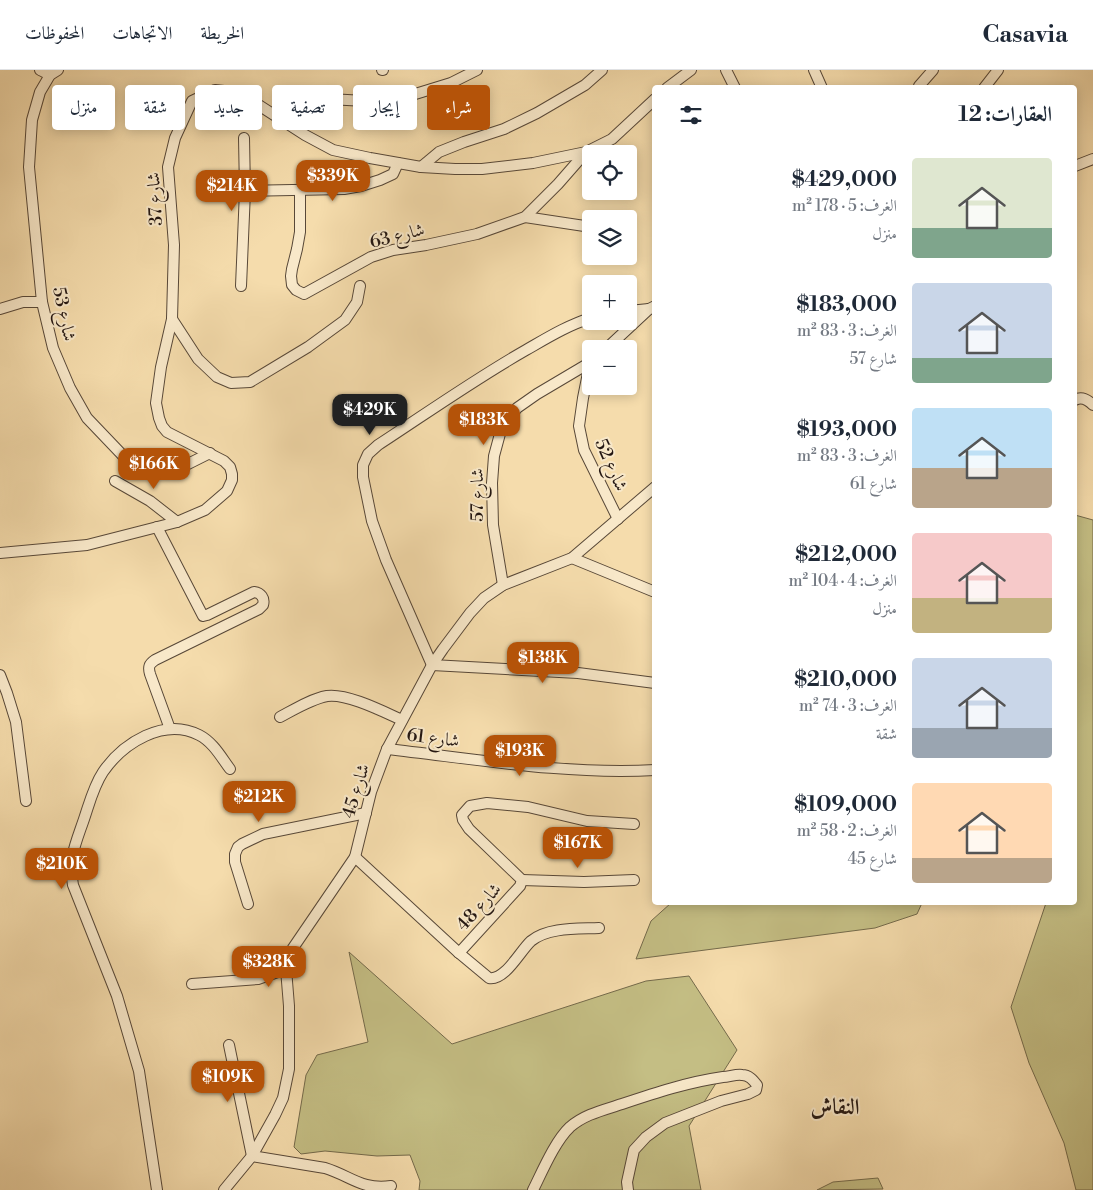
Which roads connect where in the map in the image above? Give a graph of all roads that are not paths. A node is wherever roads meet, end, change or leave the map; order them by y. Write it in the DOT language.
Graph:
graph roads {
  1 [pos="40,70"];
  2 [pos="478,70"];
  3 [pos="602,70"];
  4 [pos="691,70"];
  5 [pos="726,70"];
  6 [pos="814,70"];
  7 [pos="933,70"];
  8 [pos="998,70"];
  9 [pos="54,72"];
  10 [pos="671,85"];
  11 [pos="734,85"];
  12 [pos="821,85"];
  13 [pos="920,85"];
  14 [pos="986,85"];
  15 [pos="343,100"];
  16 [pos="652,102"];
  17 [pos="244,138"];
  18 [pos="600,145"];
  19 [pos="582,153"];
  20 [pos="582,157"];
  21 [pos="1093,159"];
  22 [pos="398,163"];
  23 [pos="1077,165"];
  24 [pos="421,167"];
  25 [pos="300,190"];
  26 [pos="245,191"];
  27 [pos="525,217"];
  28 [pos="582,226"];
  29 [pos="241,286"];
  30 [pos="360,286"];
  31 [pos="42,302"];
  32 [pos="0,308"];
  33 [pos="652,308"];
  34 [pos="637,310"];
  35 [pos="172,319"];
  36 [pos="582,321"];
  37 [pos="616,340"];
  38 [pos="582,367"];
  39 [pos="583,395"];
  40 [pos="1077,399"];
  41 [pos="1093,405"];
  42 [pos="210,453"];
  43 [pos="115,481"];
  44 [pos="652,490"];
  45 [pos="618,519"];
  46 [pos="177,522"];
  47 [pos="157,527"];
  48 [pos="0,553"];
  49 [pos="572,558"];
  50 [pos="503,585"];
  51 [pos="652,591"];
  52 [pos="432,665"];
  53 [pos="0,675"];
  54 [pos="652,683"];
  55 [pos="280,717"];
  56 [pos="402,720"];
  57 [pos="170,730"];
  58 [pos="387,749"];
  59 [pos="230,769"];
  60 [pos="652,770"];
  61 [pos="26,801"];
  62 [pos="366,813"];
  63 [pos="634,824"];
  64 [pos="355,857"];
  65 [pos="522,880"];
  66 [pos="634,880"];
  67 [pos="248,904"];
  68 [pos="599,928"];
  69 [pos="459,953"];
  70 [pos="286,969"];
  71 [pos="192,984"];
  72 [pos="229,1045"];
  73 [pos="252,1156"];
  74 [pos="391,1186"];
  75 [pos="157,1190"];
  76 [pos="224,1190"];
  77 [pos="533,1190"];
  78 [pos="628,1190"];
  1 -- 9 [label="street"];
  2 -- 15 [label="street"];
  3 -- 24 [label="street"];
  4 -- 10 [label="street"];
  5 -- 11 [label="street"];
  6 -- 12 [label="street"];
  7 -- 13 [label="street"];
  8 -- 14 [label="street"];
  9 -- 31 [label="street, شارع 53"];
  16 -- 18 [label="street, شارع 37"];
  17 -- 26 [label="street"];
  19 -- 24 [label="street, شارع 37"];
  20 -- 27 [label="street, شارع 63"];
  21 -- 23 [label="street"];
  22 -- 24 [label="street, شارع 37"];
  22 -- 25 [label="street"];
  22 -- 35 [label="street, شارع 37"];
  25 -- 26 [label="street"];
  25 -- 27 [label="street, شارع 63"];
  26 -- 29 [label="street"];
  27 -- 28 [label="street"];
  30 -- 35 [label="street"];
  31 -- 32 [label="street"];
  31 -- 42 [label="street, شارع 53"];
  33 -- 34 [label="street"];
  33 -- 37 [label="street"];
  35 -- 42 [label="street, شارع 37"];
  36 -- 52 [label="street"];
  38 -- 50 [label="street, شارع 57"];
  39 -- 45 [label="street, شارع 52"];
  40 -- 41 [label="street"];
  42 -- 46 [label="street, شارع 37"];
  43 -- 46 [label="street"];
  44 -- 45 [label="street, شارع 45"];
  45 -- 49 [label="street, شارع 45"];
  46 -- 47 [label="street, شارع 37"];
  47 -- 48 [label="street, شارع 37"];
  47 -- 57 [label="street"];
  49 -- 50 [label="street, شارع 45"];
  49 -- 51 [label="street"];
  50 -- 52 [label="street, شارع 45"];
  52 -- 54 [label="street"];
  52 -- 56 [label="street, شارع 45"];
  53 -- 61 [label="street"];
  55 -- 56 [label="street"];
  56 -- 58 [label="street, شارع 45"];
  57 -- 59 [label="street"];
  57 -- 75 [label="street"];
  58 -- 60 [label="street, شارع 61"];
  58 -- 62 [label="street, شارع 45"];
  62 -- 64 [label="street, شارع 45"];
  62 -- 67 [label="street"];
  63 -- 65 [label="street, شارع 48"];
  64 -- 69 [label="street"];
  64 -- 70 [label="street, شارع 45"];
  65 -- 66 [label="street"];
  65 -- 69 [label="street, شارع 48"];
  68 -- 69 [label="street"];
  70 -- 71 [label="street"];
  70 -- 73 [label="street, شارع 45"];
  72 -- 73 [label="street"];
  73 -- 74 [label="street"];
  73 -- 76 [label="street, شارع 45"];
  77 -- 78 [label="street"];
}
